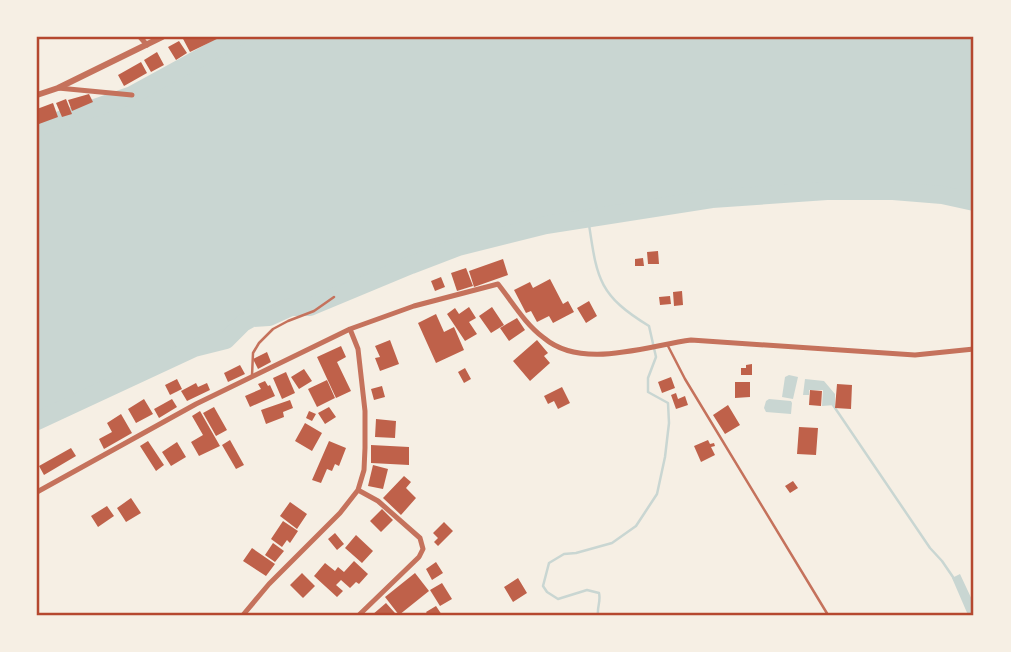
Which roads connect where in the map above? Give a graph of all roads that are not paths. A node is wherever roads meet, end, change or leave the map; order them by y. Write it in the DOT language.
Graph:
graph roads {
  1 [pos="140,37"];
  2 [pos="162,37"];
  3 [pos="147,45"];
  4 [pos="58,88"];
  5 [pos="37,95"];
  6 [pos="132,95"];
  7 [pos="334,297"];
  8 [pos="350,329"];
  9 [pos="667,343"];
  10 [pos="974,349"];
  11 [pos="252,376"];
  12 [pos="358,490"];
  13 [pos="37,492"];
  14 [pos="243,615"];
  15 [pos="359,615"];
  16 [pos="828,615"];
  1 -- 3 [label="street"];
  2 -- 3 [label="street"];
  3 -- 4 [label="street"];
  4 -- 5 [label="street"];
  4 -- 6 [label="street"];
  7 -- 11 [label="lane"];
  8 -- 9 [label="street"];
  8 -- 11 [label="street"];
  8 -- 12 [label="street"];
  9 -- 10 [label="street"];
  9 -- 16 [label="lane"];
  11 -- 13 [label="street"];
  12 -- 14 [label="street"];
  12 -- 15 [label="street"];
}
